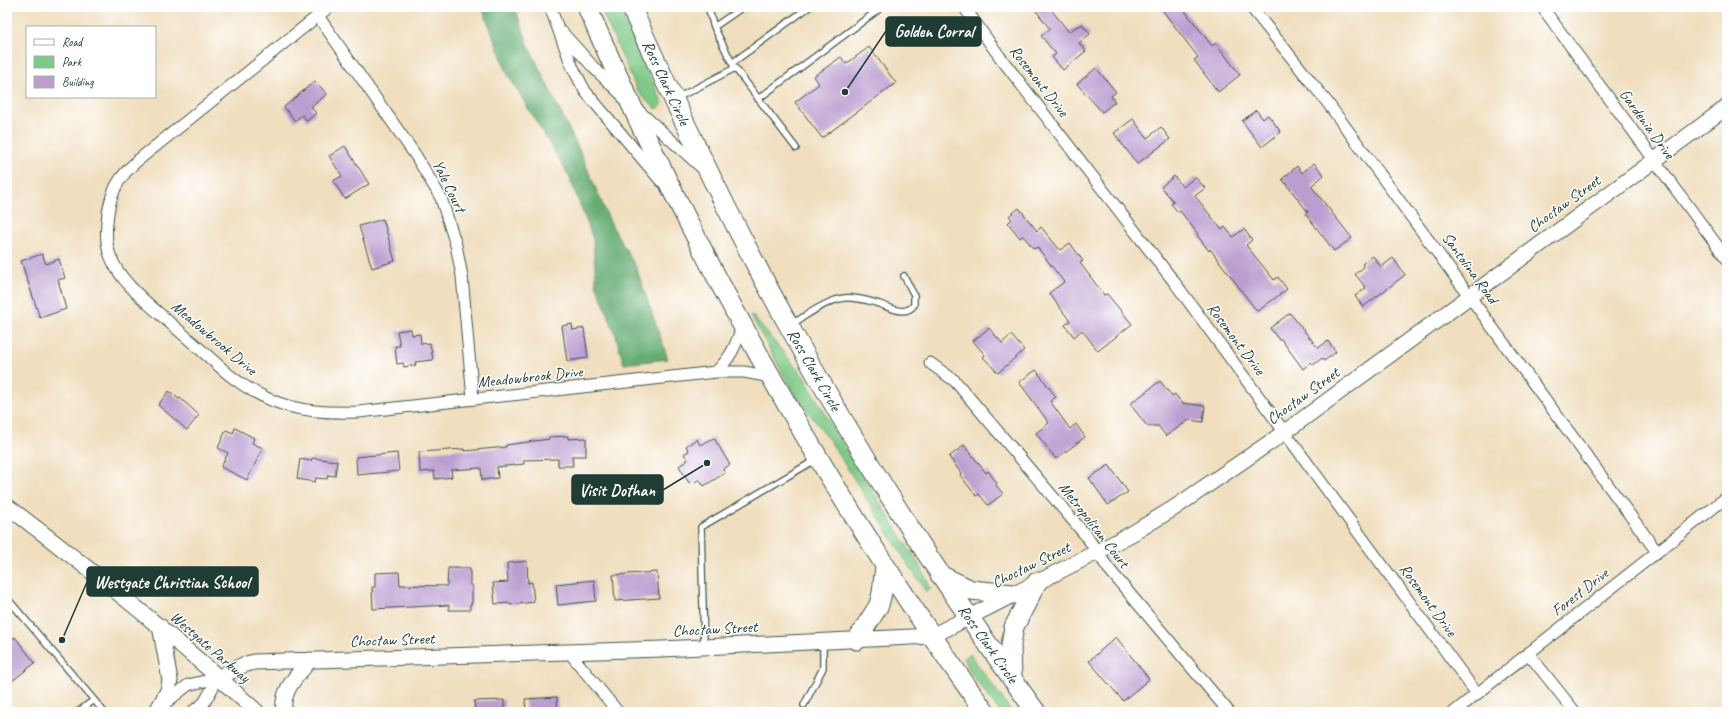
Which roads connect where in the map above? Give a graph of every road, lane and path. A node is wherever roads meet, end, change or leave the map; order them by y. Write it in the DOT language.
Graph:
graph roads {
  1 [pos="329,7"];
  2 [pos="550,7"];
  3 [pos="587,7"];
  4 [pos="631,7"];
  5 [pos="708,7"];
  6 [pos="743,7"];
  7 [pos="809,7"];
  8 [pos="876,7"];
  9 [pos="964,7"];
  10 [pos="1252,7"];
  11 [pos="1542,7"];
  12 [pos="318,16"];
  13 [pos="714,28"];
  14 [pos="559,29"];
  15 [pos="732,63"];
  16 [pos="735,68"];
  17 [pos="758,99"];
  18 [pos="673,100"];
  19 [pos="631,104"];
  20 [pos="1727,107"];
  21 [pos="796,148"];
  22 [pos="1654,160"];
  23 [pos="710,175"];
  24 [pos="677,200"];
  25 [pos="1727,259"];
  26 [pos="904,276"];
  27 [pos="1470,296"];
  28 [pos="742,326"];
  29 [pos="788,326"];
  30 [pos="930,362"];
  31 [pos="716,372"];
  32 [pos="771,377"];
  33 [pos="473,399"];
  34 [pos="1285,432"];
  35 [pos="819,458"];
  36 [pos="1727,497"];
  37 [pos="7,506"];
  38 [pos="1097,552"];
  39 [pos="1657,552"];
  40 [pos="885,566"];
  41 [pos="939,574"];
  42 [pos="1036,582"];
  43 [pos="1013,594"];
  44 [pos="7,598"];
  45 [pos="968,616"];
  46 [pos="160,626"];
  47 [pos="932,636"];
  48 [pos="857,640"];
  49 [pos="823,642"];
  50 [pos="704,647"];
  51 [pos="569,652"];
  52 [pos="1528,653"];
  53 [pos="310,660"];
  54 [pos="218,678"];
  55 [pos="1012,679"];
  56 [pos="1477,694"];
  57 [pos="94,700"];
  58 [pos="804,704"];
  59 [pos="156,710"];
  60 [pos="78,712"];
  61 [pos="104,712"];
  62 [pos="192,712"];
  63 [pos="257,712"];
  64 [pos="284,712"];
  65 [pos="618,712"];
  66 [pos="985,712"];
  67 [pos="1036,712"];
  68 [pos="1229,712"];
  69 [pos="1454,712"];
  70 [pos="1575,712"];
  1 -- 12 [label="street, Meadowbrook Drive"];
  2 -- 14 [label="street"];
  3 -- 19 [label="highway"];
  4 -- 18 [label="highway, Ross Clark Circle"];
  5 -- 13 [label="lane"];
  6 -- 13 [label="lane"];
  7 -- 15 [label="lane"];
  8 -- 17 [label="lane"];
  9 -- 34 [label="street, Rosemont Drive"];
  10 -- 27 [label="street, Santolina Road"];
  11 -- 22 [label="street, Gardenia Drive"];
  12 -- 33 [label="street, Yale Court"];
  12 -- 33 [label="street, Meadowbrook Drive"];
  13 -- 15 [label="lane"];
  14 -- 19 [label="street"];
  14 -- 24 [label="street"];
  15 -- 16 [label="lane"];
  16 -- 17 [label="lane"];
  16 -- 18 [label="lane"];
  17 -- 21 [label="lane"];
  18 -- 23 [label="highway, Ross Clark Circle"];
  19 -- 23 [label="street"];
  19 -- 24 [label="highway"];
  20 -- 22 [label="street, Choctaw Street"];
  22 -- 25 [label="street, Gardenia Drive"];
  22 -- 27 [label="street, Choctaw Street"];
  23 -- 29 [label="highway, Ross Clark Circle"];
  24 -- 28 [label="highway"];
  26 -- 29 [label="lane"];
  27 -- 34 [label="street, Choctaw Street"];
  27 -- 39 [label="street, Santolina Road"];
  28 -- 31 [label="street"];
  28 -- 32 [label="highway"];
  29 -- 41 [label="highway, Ross Clark Circle"];
  30 -- 38 [label="street, Metropolitan Court"];
  31 -- 32 [label="street, Meadowbrook Drive"];
  31 -- 33 [label="street, Meadowbrook Drive"];
  32 -- 35 [label="highway"];
  34 -- 38 [label="street, Choctaw Street"];
  34 -- 56 [label="street, Rosemont Drive"];
  35 -- 40 [label="highway"];
  35 -- 50 [label="lane"];
  36 -- 39 [label="street, Forest Drive"];
  37 -- 46 [label="street, Westgate Parkway"];
  38 -- 42 [label="street, Choctaw Street"];
  38 -- 68 [label="street, Metropolitan Court"];
  39 -- 52 [label="street, Forest Drive"];
  40 -- 47 [label="highway"];
  40 -- 48 [label="highway"];
  41 -- 43 [label="highway"];
  41 -- 45 [label="highway, Ross Clark Circle"];
  42 -- 43 [label="street, Choctaw Street"];
  42 -- 55 [label="highway"];
  43 -- 45 [label="street, Choctaw Street"];
  44 -- 57 [label="lane"];
  45 -- 47 [label="street, Choctaw Street"];
  45 -- 55 [label="highway, Ross Clark Circle"];
  46 -- 54 [label="street, Westgate Parkway"];
  46 -- 59 [label="street"];
  47 -- 48 [label="street, Choctaw Street"];
  47 -- 66 [label="highway"];
  48 -- 49 [label="street, Choctaw Street"];
  49 -- 50 [label="street, Choctaw Street"];
  49 -- 58 [label="lane"];
  50 -- 51 [label="street, Choctaw Street"];
  51 -- 53 [label="street, Choctaw Street"];
  51 -- 65 [label="street"];
  52 -- 56 [label="street, Forest Drive"];
  52 -- 70 [label="street"];
  53 -- 54 [label="street, Choctaw Street"];
  53 -- 64 [label="street"];
  54 -- 59 [label="street, Choctaw Street"];
  54 -- 62 [label="street"];
  54 -- 63 [label="street, Westgate Parkway"];
  55 -- 67 [label="highway, Ross Clark Circle"];
  56 -- 69 [label="street, Forest Drive"];
  57 -- 60 [label="lane"];
  57 -- 61 [label="lane"];
}
